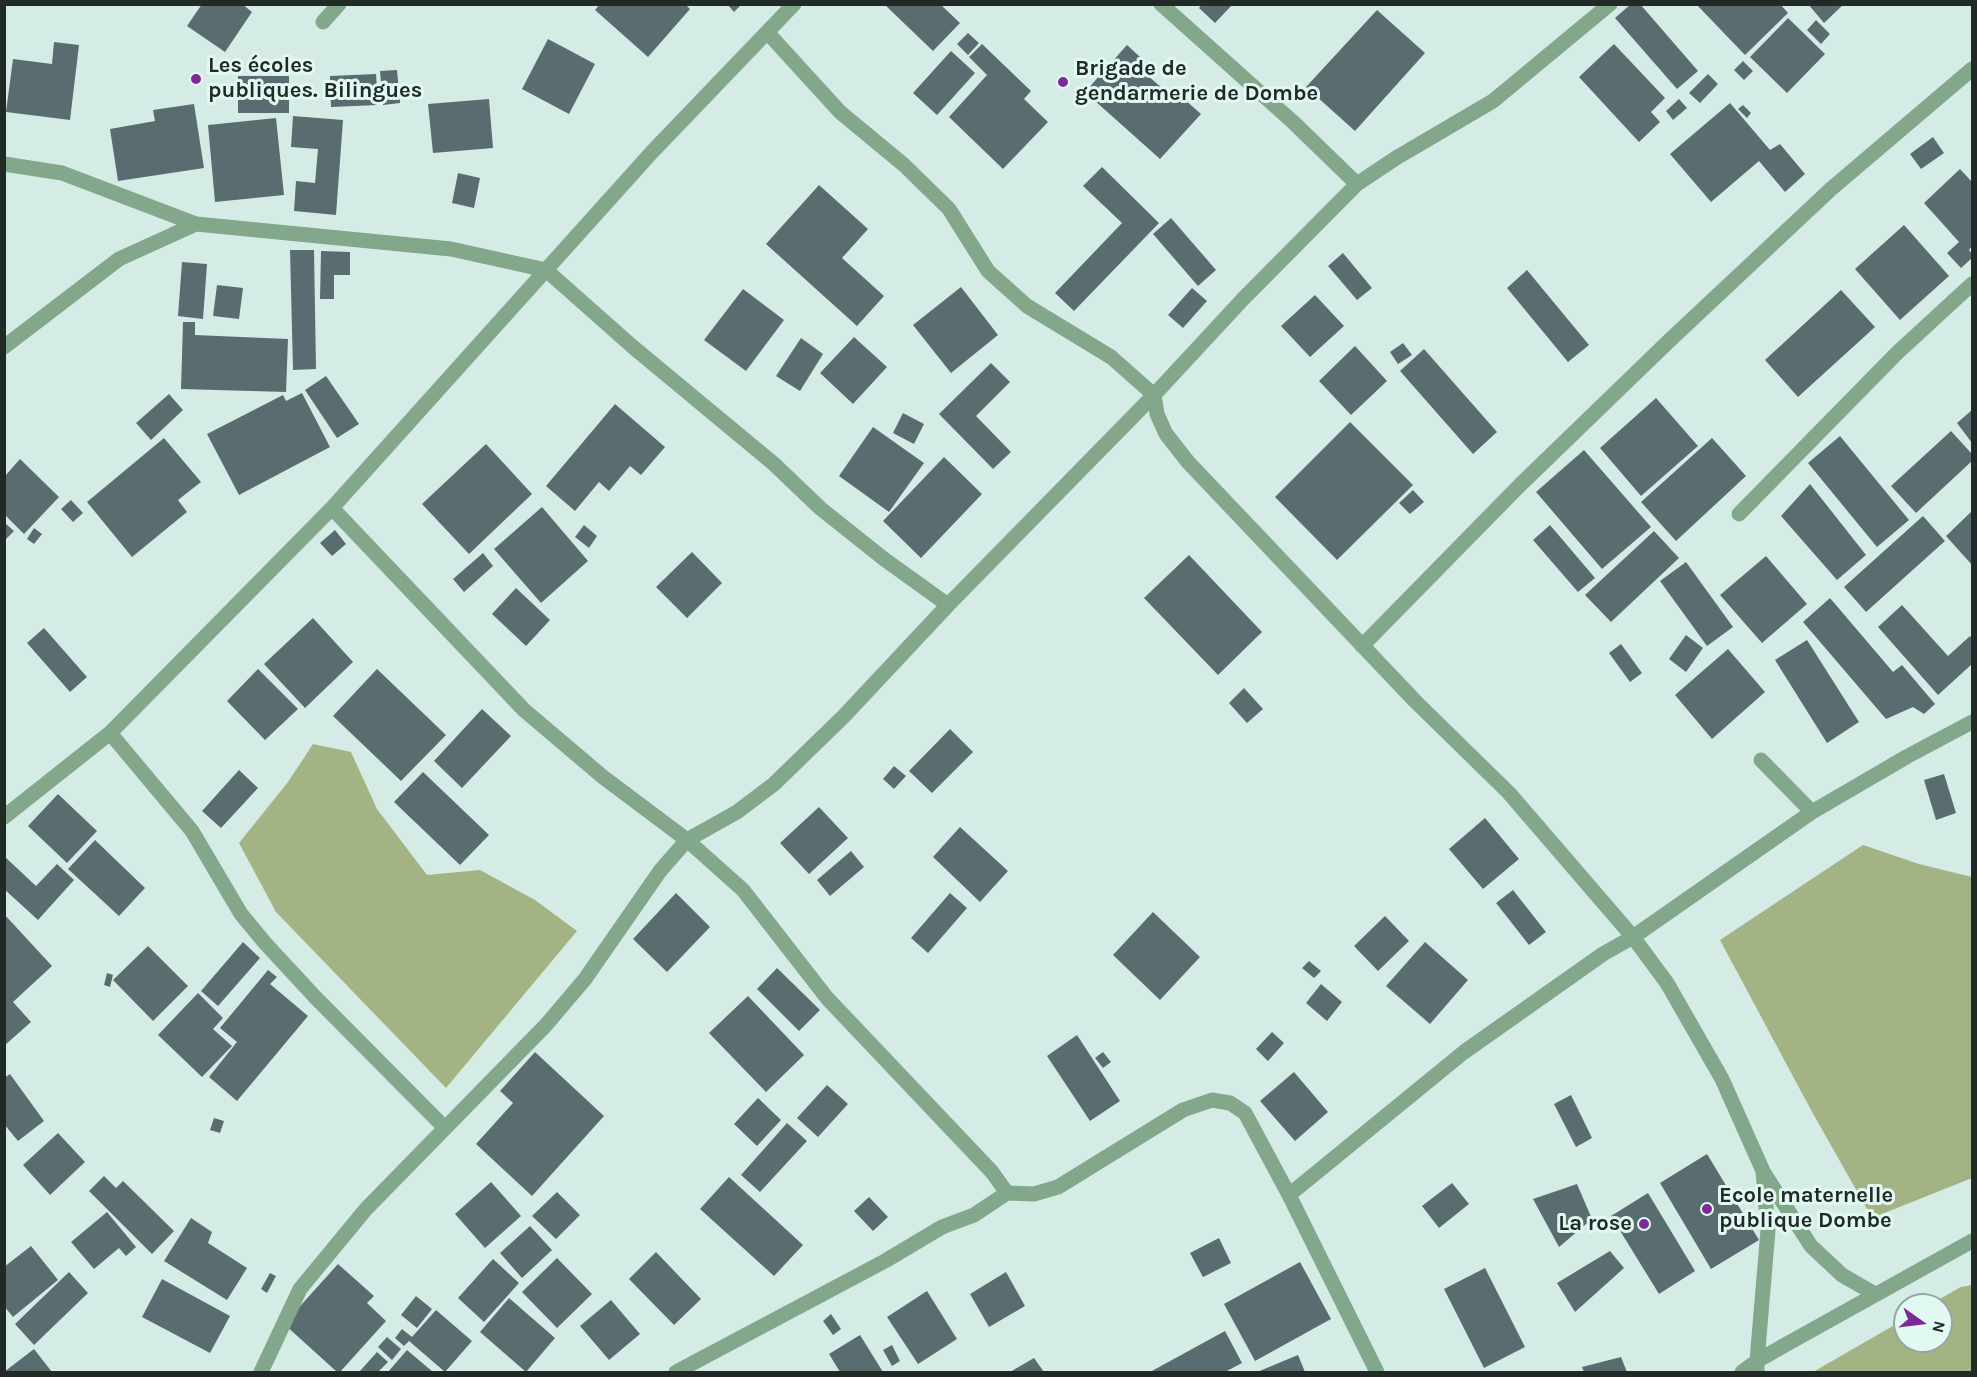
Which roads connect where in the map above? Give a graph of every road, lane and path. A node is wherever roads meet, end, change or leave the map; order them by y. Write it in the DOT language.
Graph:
graph roads {
  1 [pos="339,4"];
  2 [pos="794,4"];
  3 [pos="1161,4"];
  4 [pos="1610,4"];
  5 [pos="323,22"];
  6 [pos="766,32"];
  7 [pos="1972,69"];
  8 [pos="4,164"];
  9 [pos="1358,184"];
  10 [pos="196,224"];
  11 [pos="546,270"];
  12 [pos="1972,284"];
  13 [pos="4,347"];
  14 [pos="1154,395"];
  15 [pos="332,508"];
  16 [pos="1739,514"];
  17 [pos="948,605"];
  18 [pos="1362,646"];
  19 [pos="1972,722"];
  20 [pos="110,733"];
  21 [pos="1761,760"];
  22 [pos="1812,812"];
  23 [pos="4,817"];
  24 [pos="687,840"];
  25 [pos="1633,937"];
  26 [pos="444,1127"];
  27 [pos="1763,1171"];
  28 [pos="1007,1193"];
  29 [pos="1289,1196"];
  30 [pos="1972,1241"];
  31 [pos="1875,1294"];
  32 [pos="1757,1367"];
  33 [pos="261,1372"];
  34 [pos="676,1372"];
  35 [pos="1377,1372"];
  36 [pos="1742,1372"];
  1 -- 5 [label="street"];
  2 -- 6 [label="street"];
  3 -- 9 [label="street"];
  4 -- 9 [label="street"];
  6 -- 11 [label="street"];
  6 -- 14 [label="street"];
  7 -- 18 [label="street"];
  8 -- 10 [label="street"];
  9 -- 14 [label="street"];
  10 -- 11 [label="street"];
  10 -- 13 [label="street"];
  11 -- 15 [label="street"];
  11 -- 17 [label="street"];
  12 -- 16 [label="street"];
  14 -- 17 [label="street"];
  14 -- 18 [label="street"];
  15 -- 20 [label="street"];
  15 -- 24 [label="street"];
  17 -- 24 [label="street"];
  18 -- 25 [label="street"];
  19 -- 22 [label="street"];
  20 -- 23 [label="street"];
  20 -- 26 [label="street"];
  21 -- 22 [label="street"];
  22 -- 25 [label="street"];
  24 -- 26 [label="street"];
  24 -- 28 [label="street"];
  25 -- 27 [label="street"];
  25 -- 29 [label="street"];
  26 -- 33 [label="street"];
  27 -- 31 [label="street"];
  27 -- 32 [label="street"];
  28 -- 29 [label="street"];
  28 -- 34 [label="street"];
  29 -- 35 [label="street"];
  30 -- 31 [label="street"];
  31 -- 32 [label="street"];
  32 -- 36 [label="street"];
}
